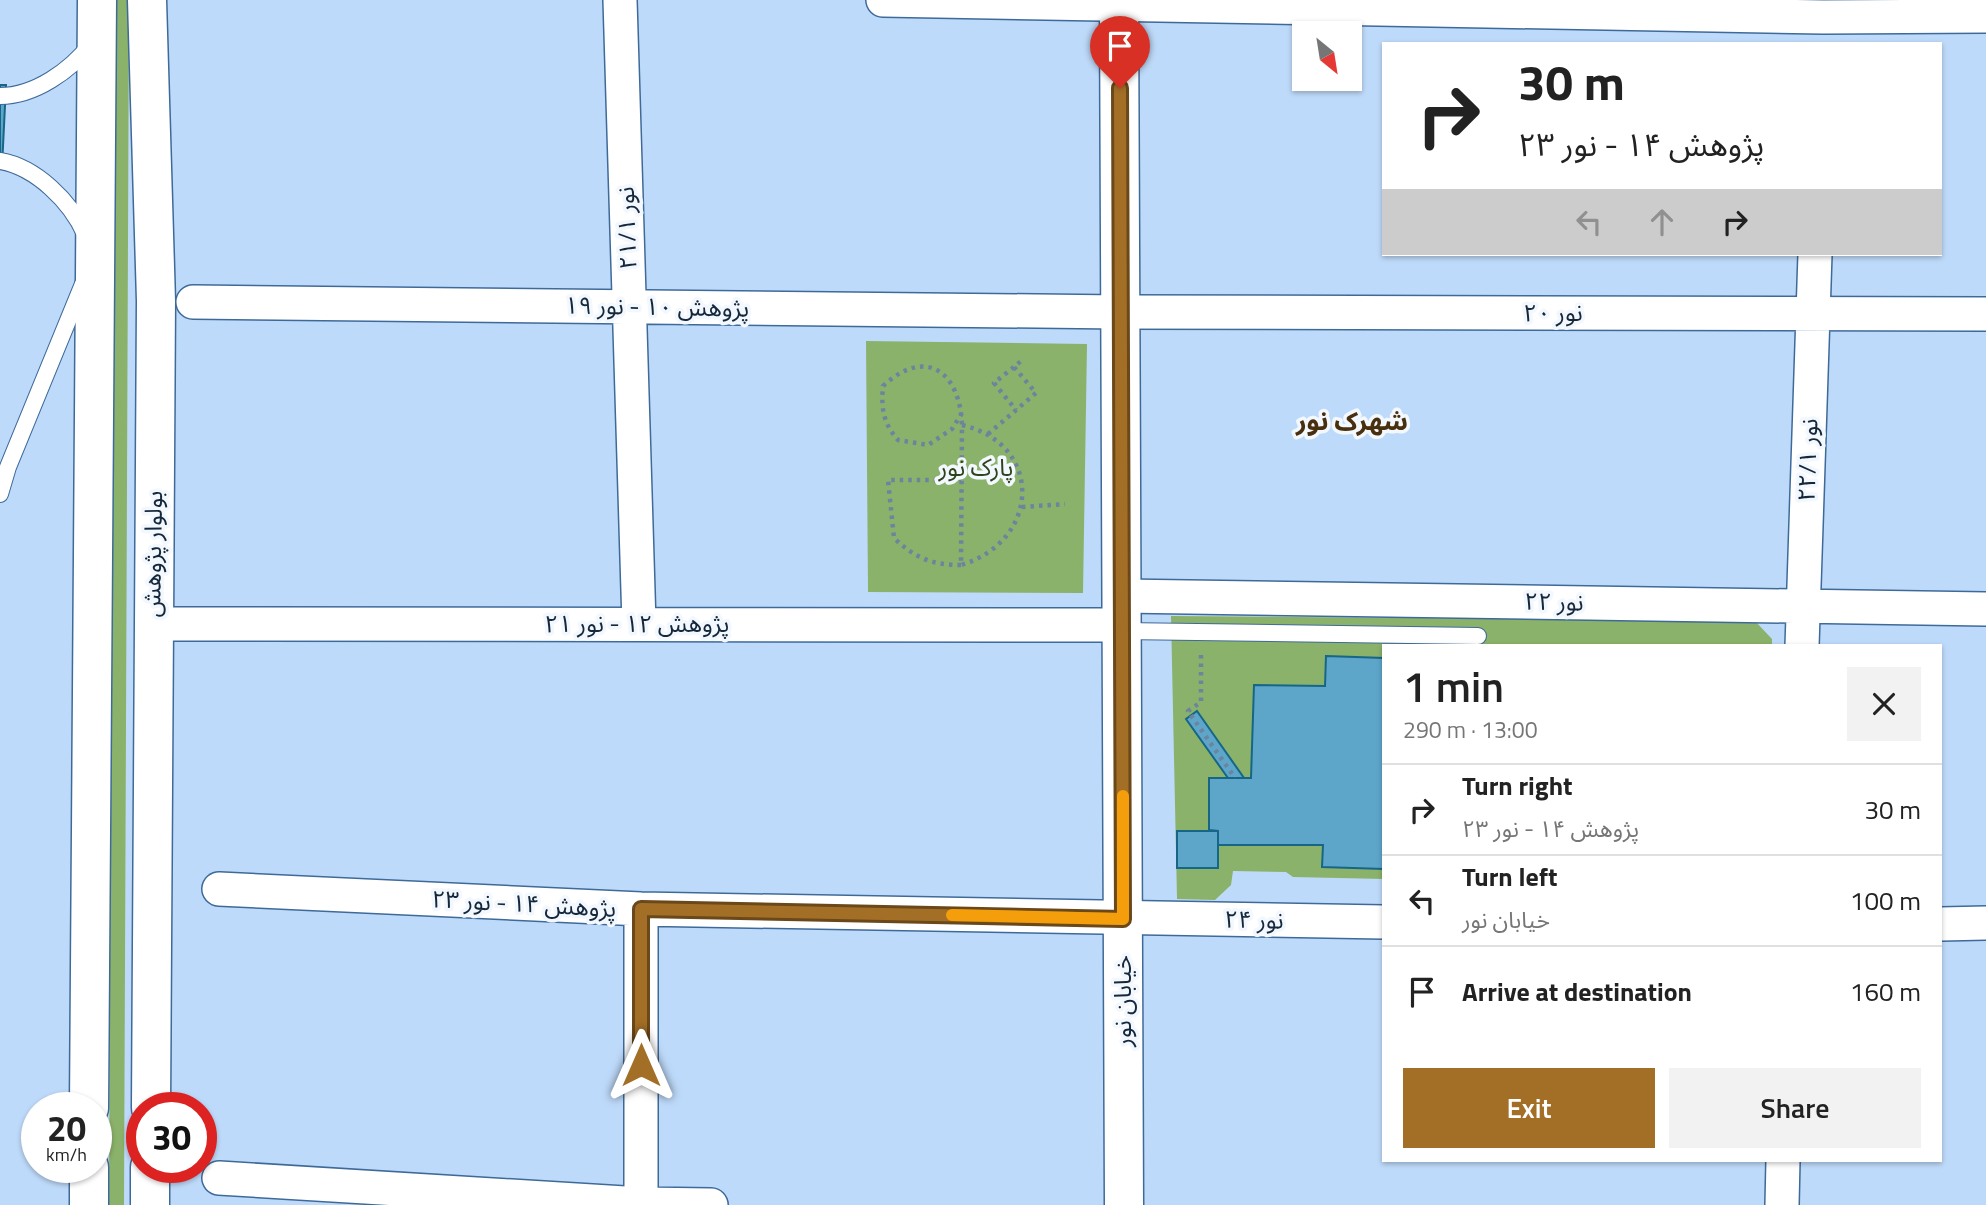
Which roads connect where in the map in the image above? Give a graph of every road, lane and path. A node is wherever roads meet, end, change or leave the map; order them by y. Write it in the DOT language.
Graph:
graph roads {
  1 [pos="147,0"];
  2 [pos="620,0"];
  3 [pos="883,0"];
  4 [pos="1120,2"];
  5 [pos="1986,16"];
  6 [pos="97,18"];
  7 [pos="1823,20"];
  8 [pos="0,96"];
  9 [pos="0,161"];
  10 [pos="94,256"];
  11 [pos="1815,256"];
  12 [pos="193,302"];
  13 [pos="629,306"];
  14 [pos="1121,312"];
  15 [pos="1813,314"];
  16 [pos="1986,314"];
  17 [pos="1021,361"];
  18 [pos="1014,367"];
  19 [pos="1016,410"];
  20 [pos="962,413"];
  21 [pos="962,425"];
  22 [pos="988,434"];
  23 [pos="961,480"];
  24 [pos="0,494"];
  25 [pos="1065,504"];
  26 [pos="1022,507"];
  27 [pos="961,565"];
  28 [pos="1803,605"];
  29 [pos="1986,609"];
  30 [pos="1122,617"];
  31 [pos="152,624"];
  32 [pos="639,624"];
  33 [pos="1201,633"];
  34 [pos="1478,636"];
  35 [pos="1802,644"];
  36 [pos="1235,778"];
  37 [pos="219,889"];
  38 [pos="641,909"];
  39 [pos="1123,919"];
  40 [pos="1382,922"];
  41 [pos="1986,923"];
  42 [pos="1942,924"];
  43 [pos="89,1092"];
  44 [pos="151,1092"];
  45 [pos="1783,1162"];
  46 [pos="219,1178"];
  47 [pos="89,1183"];
  48 [pos="150,1183"];
  49 [pos="641,1204"];
  50 [pos="89,1205"];
  51 [pos="150,1205"];
  52 [pos="711,1205"];
  53 [pos="1124,1205"];
  54 [pos="1782,1205"];
  1 -- 31 [label="main road, بولوار پژوهش"];
  2 -- 13 [label="street, نور ۲۱/۱"];
  3 -- 4 [label="street"];
  4 -- 7 [label="street"];
  4 -- 14 [label="main road, خیابان نور"];
  5 -- 7 [label="street"];
  6 -- 8 [label="lane"];
  6 -- 10 [label="main road"];
  9 -- 10 [label="lane"];
  10 -- 24 [label="lane"];
  10 -- 43 [label="main road"];
  11 -- 15 [label="street, نور ۲۲/۱"];
  12 -- 13 [label="street, پژوهش ۱۰ - نور ۱۹"];
  13 -- 14 [label="street, پژوهش ۱۰ - نور ۱۹"];
  13 -- 32 [label="street, نور ۲۱/۱"];
  14 -- 15 [label="street, نور ۲۰"];
  14 -- 30 [label="main road, خیابان نور"];
  15 -- 16 [label="street, نور ۲۰"];
  15 -- 28 [label="street, نور ۲۲/۱"];
  17 -- 18 [label="path"];
  18 -- 19 [label="path"];
  18 -- 19 [label="path"];
  19 -- 22 [label="path"];
  20 -- 20 [label="path"];
  20 -- 21 [label="path"];
  21 -- 22 [label="path"];
  21 -- 23 [label="path"];
  22 -- 26 [label="path"];
  23 -- 27 [label="path"];
  23 -- 27 [label="path"];
  25 -- 26 [label="path"];
  26 -- 27 [label="path"];
  28 -- 29 [label="street, نور ۲۲"];
  28 -- 30 [label="street, نور ۲۲"];
  28 -- 35 [label="street, نور ۲۲/۱"];
  30 -- 32 [label="street, پژوهش ۱۲ - نور ۲۱"];
  30 -- 33 [label="lane"];
  30 -- 39 [label="main road, خیابان نور"];
  31 -- 32 [label="street, پژوهش ۱۲ - نور ۲۱"];
  31 -- 44 [label="main road, بولوار پژوهش"];
  33 -- 34 [label="lane"];
  33 -- 36 [label="path"];
  37 -- 38 [label="street, پژوهش ۱۴ - نور ۲۳"];
  38 -- 39 [label="street, پژوهش ۱۴ - نور ۲۳"];
  38 -- 49 [label="street"];
  39 -- 40 [label="street, نور ۲۴"];
  39 -- 53 [label="main road, خیابان نور"];
  41 -- 42 [label="street"];
  45 -- 54 [label="street"];
  46 -- 49 [label="street"];
  47 -- 50 [label="main road"];
  48 -- 51 [label="main road"];
  49 -- 52 [label="street"];
}
